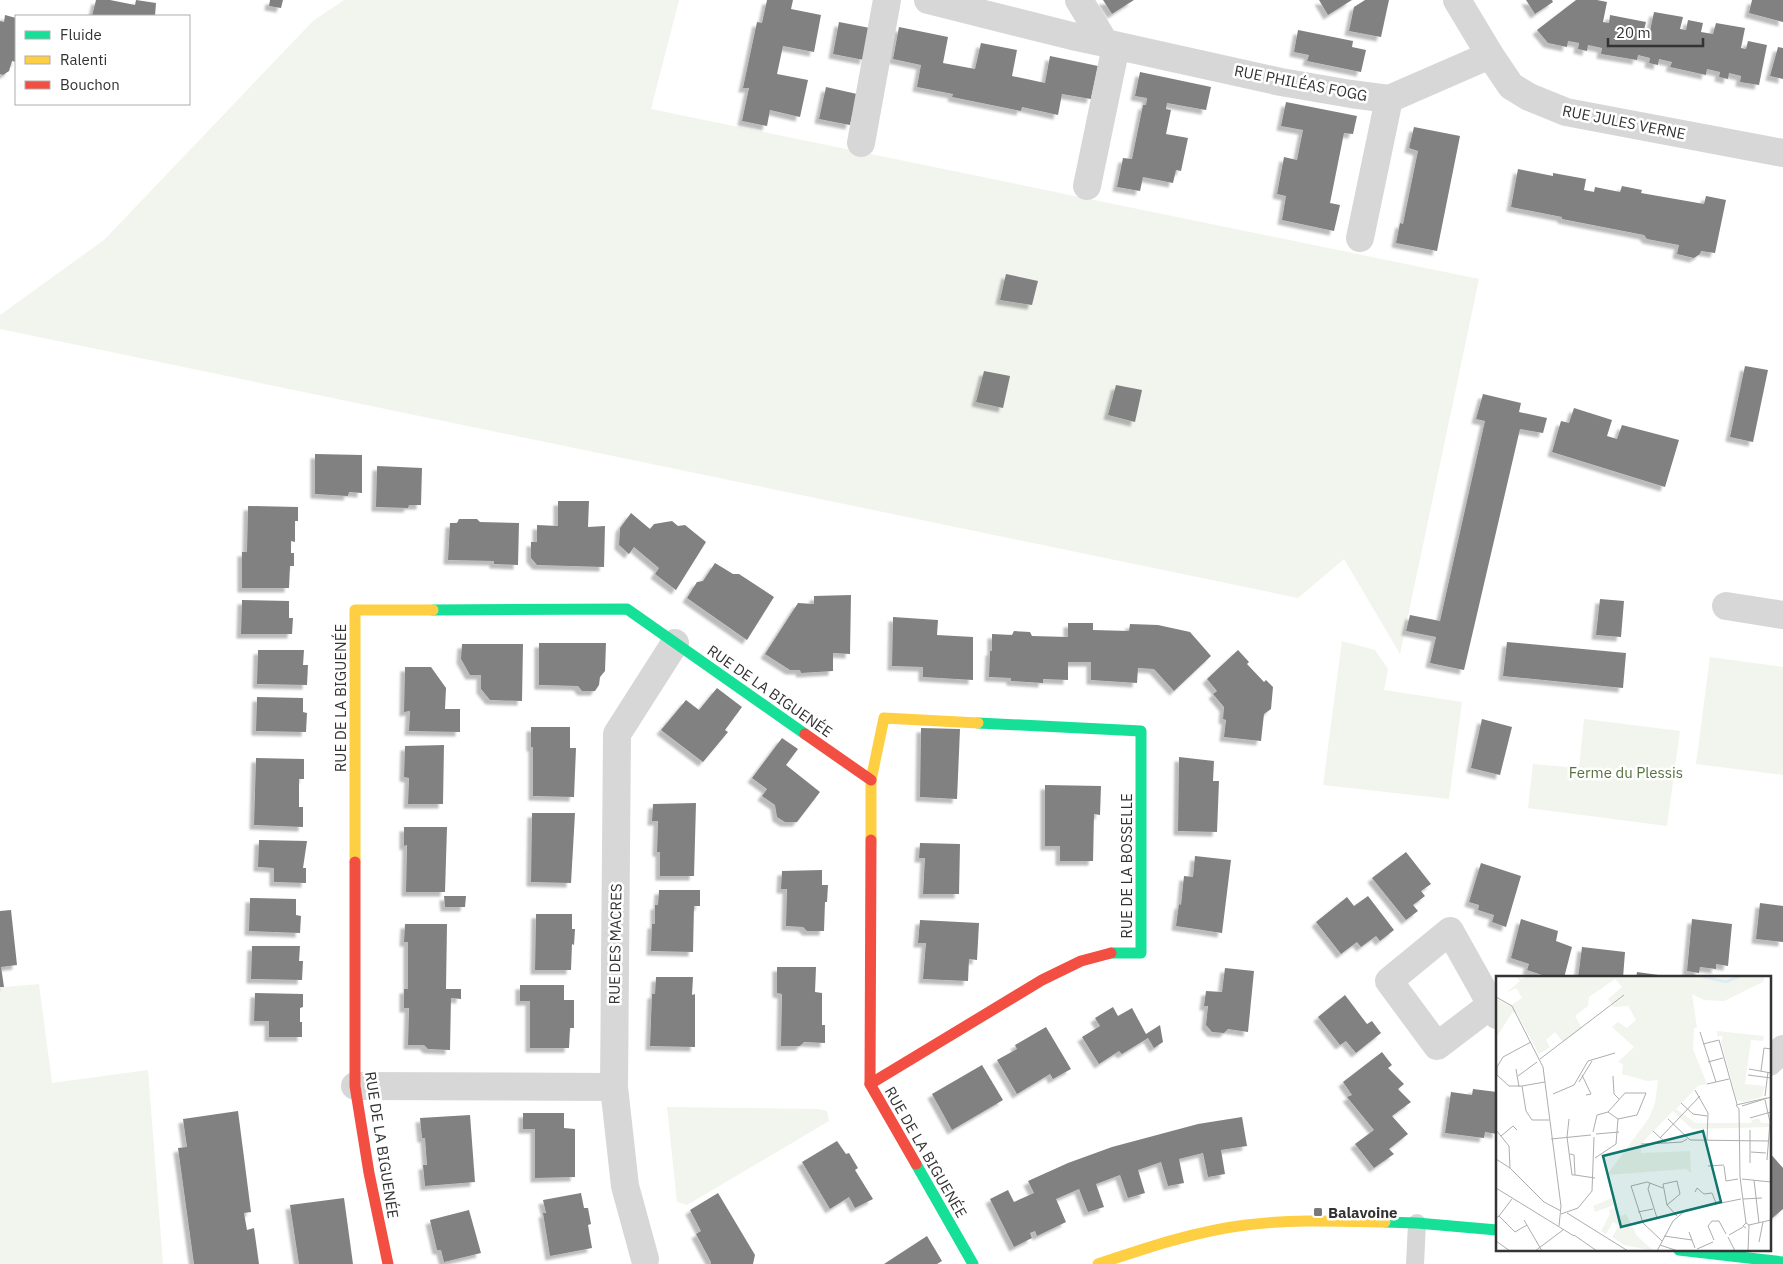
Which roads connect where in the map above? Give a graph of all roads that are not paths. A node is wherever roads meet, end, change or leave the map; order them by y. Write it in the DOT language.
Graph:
graph roads {
  1 [pos="887,0"];
  2 [pos="928,0"];
  3 [pos="1079,0"];
  4 [pos="1457,0"];
  5 [pos="1110,44"];
  6 [pos="1490,55"];
  7 [pos="1389,99"];
  8 [pos="861,143"];
  9 [pos="1783,153"];
  10 [pos="1086,186"];
  11 [pos="1360,238"];
  12 [pos="1726,606"];
  13 [pos="1783,615"];
  14 [pos="675,642"];
  15 [pos="884,718"];
  16 [pos="871,780"];
  17 [pos="1770,1032"];
  18 [pos="1783,1044"];
  19 [pos="1783,1049"];
  20 [pos="1770,1061"];
  21 [pos="870,1084"];
  22 [pos="355,1086"];
  23 [pos="614,1087"];
  24 [pos="1417,1223"];
  25 [pos="1496,1230"];
  26 [pos="1707,1252"];
  27 [pos="645,1259"];
  28 [pos="1783,1262"];
  29 [pos="388,1264"];
  30 [pos="973,1264"];
  31 [pos="1098,1264"];
  32 [pos="1415,1264"];
  1 -- 8 [label="street"];
  2 -- 5 [label="street, RUE PHILÉAS FOGG"];
  3 -- 5 [label="street"];
  4 -- 6 [label="street, RUE JULES VERNE"];
  5 -- 7 [label="street, RUE PHILÉAS FOGG"];
  5 -- 10 [label="street"];
  6 -- 7 [label="street, RUE PHILÉAS FOGG"];
  6 -- 9 [label="street, RUE JULES VERNE"];
  7 -- 11 [label="street"];
  12 -- 13 [label="street"];
  14 -- 16 [label="street, RUE DE LA BIGUENÉE"];
  14 -- 22 [label="street, RUE DE LA BIGUENÉE"];
  14 -- 23 [label="street, RUE DES MACRES"];
  15 -- 16 [label="street, RUE DE LA BIGUENÉE"];
  15 -- 21 [label="street, RUE DE LA BOSSELLE"];
  16 -- 21 [label="street, RUE DE LA BIGUENÉE"];
  17 -- 18 [label="street"];
  19 -- 20 [label="street"];
  21 -- 30 [label="street, RUE DE LA BIGUENÉE"];
  22 -- 23 [label="street"];
  22 -- 29 [label="street, RUE DE LA BIGUENÉE"];
  23 -- 27 [label="street, RUE DES MACRES"];
  24 -- 25 [label="street"];
  24 -- 31 [label="street"];
  24 -- 32 [label="lane"];
  26 -- 28 [label="street"];
}
